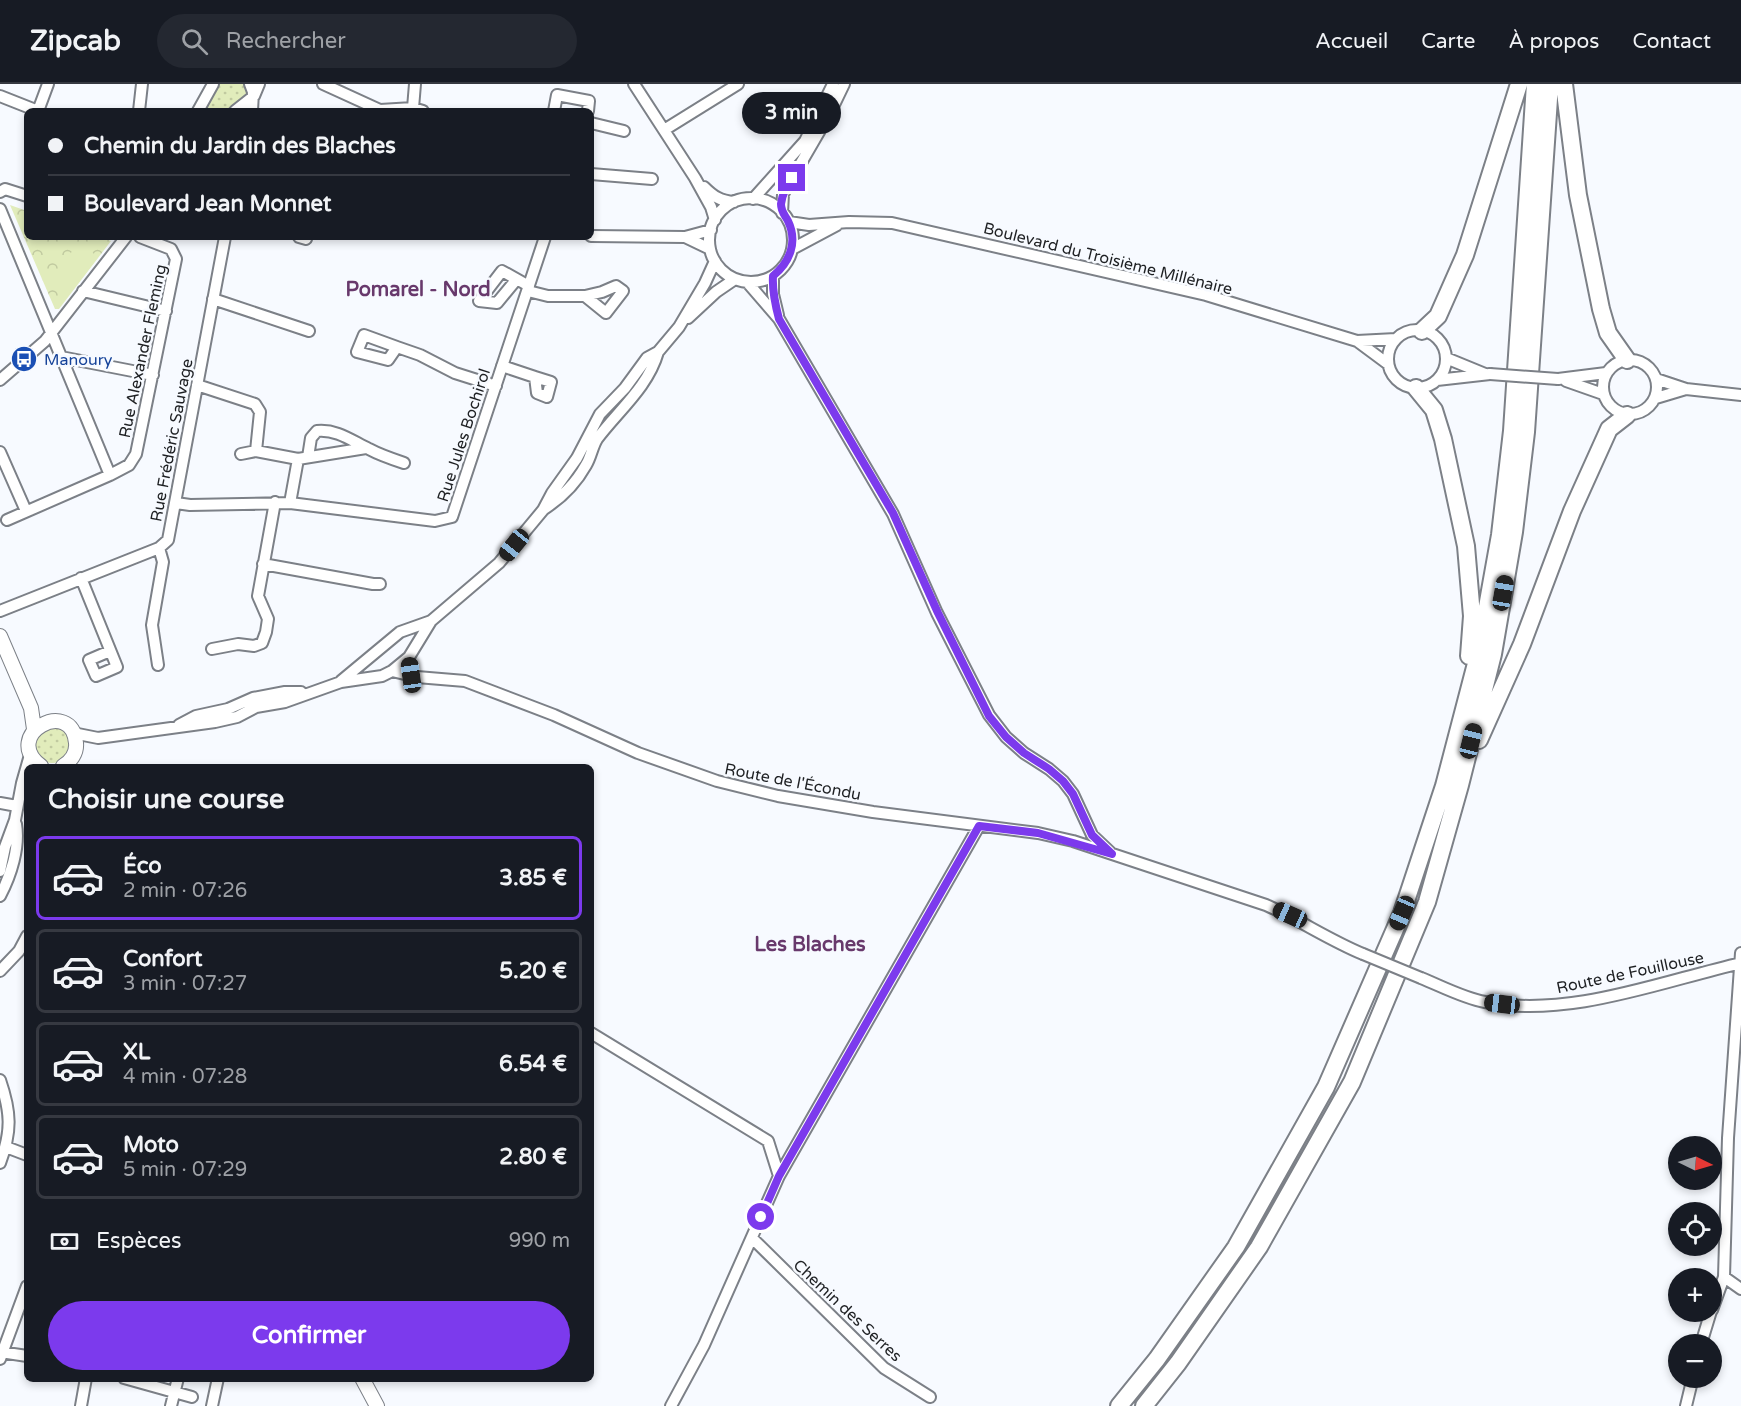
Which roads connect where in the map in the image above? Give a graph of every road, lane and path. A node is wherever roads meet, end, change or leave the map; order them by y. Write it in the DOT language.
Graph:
graph roads {
  1 [pos="48,84"];
  2 [pos="142,84"];
  3 [pos="213,84"];
  4 [pos="250,84"];
  5 [pos="259,84"];
  6 [pos="323,84"];
  7 [pos="415,84"];
  8 [pos="634,84"];
  9 [pos="738,84"];
  10 [pos="833,84"];
  11 [pos="844,84"];
  12 [pos="1518,84"];
  13 [pos="1535,84"];
  14 [pos="1550,84"];
  15 [pos="1564,84"];
  16 [pos="0,96"];
  17 [pos="254,96"];
  18 [pos="30,108"];
  19 [pos="39,108"];
  20 [pos="139,108"];
  21 [pos="200,108"];
  22 [pos="239,108"];
  23 [pos="252,108"];
  24 [pos="376,108"];
  25 [pos="418,108"];
  26 [pos="555,108"];
  27 [pos="588,108"];
  28 [pos="594,124"];
  29 [pos="664,130"];
  30 [pos="624,131"];
  31 [pos="594,174"];
  32 [pos="695,178"];
  33 [pos="652,179"];
  34 [pos="0,192"];
  35 [pos="24,195"];
  36 [pos="753,199"];
  37 [pos="734,202"];
  38 [pos="0,209"];
  39 [pos="785,217"];
  40 [pos="849,222"];
  41 [pos="713,225"];
  42 [pos="594,237"];
  43 [pos="685,237"];
  44 [pos="124,240"];
  45 [pos="148,240"];
  46 [pos="224,240"];
  47 [pos="544,240"];
  48 [pos="710,249"];
  49 [pos="792,249"];
  50 [pos="715,261"];
  51 [pos="773,276"];
  52 [pos="735,279"];
  53 [pos="516,280"];
  54 [pos="747,282"];
  55 [pos="529,289"];
  56 [pos="83,291"];
  57 [pos="585,296"];
  58 [pos="213,299"];
  59 [pos="166,311"];
  60 [pos="779,319"];
  61 [pos="679,327"];
  62 [pos="309,331"];
  63 [pos="1422,331"];
  64 [pos="50,333"];
  65 [pos="1396,339"];
  66 [pos="1357,340"];
  67 [pos="398,347"];
  68 [pos="62,357"];
  69 [pos="1446,357"];
  70 [pos="1627,360"];
  71 [pos="1388,364"];
  72 [pos="502,366"];
  73 [pos="1606,373"];
  74 [pos="1488,374"];
  75 [pos="153,375"];
  76 [pos="535,377"];
  77 [pos="1561,379"];
  78 [pos="1656,379"];
  79 [pos="0,380"];
  80 [pos="1437,380"];
  81 [pos="197,386"];
  82 [pos="495,386"];
  83 [pos="1416,388"];
  84 [pos="1686,389"];
  85 [pos="1603,394"];
  86 [pos="1741,395"];
  87 [pos="1656,398"];
  88 [pos="1627,415"];
  89 [pos="366,448"];
  90 [pos="256,451"];
  91 [pos="0,452"];
  92 [pos="241,454"];
  93 [pos="303,458"];
  94 [pos="404,463"];
  95 [pos="110,476"];
  96 [pos="275,502"];
  97 [pos="176,503"];
  98 [pos="290,503"];
  99 [pos="26,511"];
  100 [pos="7,520"];
  101 [pos="159,548"];
  102 [pos="263,564"];
  103 [pos="81,578"];
  104 [pos="380,584"];
  105 [pos="0,611"];
  106 [pos="431,621"];
  107 [pos="413,628"];
  108 [pos="0,636"];
  109 [pos="420,638"];
  110 [pos="213,649"];
  111 [pos="110,651"];
  112 [pos="409,657"];
  113 [pos="79,665"];
  114 [pos="158,665"];
  115 [pos="92,667"];
  116 [pos="358,667"];
  117 [pos="392,671"];
  118 [pos="411,675"];
  119 [pos="363,680"];
  120 [pos="341,682"];
  121 [pos="31,708"];
  122 [pos="1464,716"];
  123 [pos="48,721"];
  124 [pos="34,729"];
  125 [pos="73,733"];
  126 [pos="98,738"];
  127 [pos="30,755"];
  128 [pos="70,761"];
  129 [pos="28,764"];
  130 [pos="39,764"];
  131 [pos="24,780"];
  132 [pos="1460,785"];
  133 [pos="0,802"];
  134 [pos="17,806"];
  135 [pos="15,820"];
  136 [pos="979,826"];
  137 [pos="1112,854"];
  138 [pos="0,871"];
  139 [pos="0,896"];
  140 [pos="24,942"];
  141 [pos="1741,960"];
  142 [pos="0,971"];
  143 [pos="594,1035"];
  144 [pos="0,1080"];
  145 [pos="6,1146"];
  146 [pos="24,1154"];
  147 [pos="0,1163"];
  148 [pos="779,1176"];
  149 [pos="752,1238"];
  150 [pos="1724,1277"];
  151 [pos="1722,1282"];
  152 [pos="1741,1289"];
  153 [pos="24,1294"];
  154 [pos="1,1355"];
  155 [pos="24,1356"];
  156 [pos="85,1382"];
  157 [pos="138,1382"];
  158 [pos="177,1382"];
  159 [pos="217,1382"];
  160 [pos="364,1382"];
  161 [pos="1690,1388"];
  162 [pos="174,1392"];
  163 [pos="192,1397"];
  164 [pos="930,1397"];
  165 [pos="81,1406"];
  166 [pos="171,1406"];
  167 [pos="212,1406"];
  168 [pos="377,1406"];
  169 [pos="671,1406"];
  170 [pos="1119,1406"];
  171 [pos="1144,1406"];
  172 [pos="1686,1406"];
  1 -- 19 [label="street"];
  2 -- 20 [label="street"];
  3 -- 21 [label="street"];
  4 -- 17 [label="street"];
  5 -- 17 [label="street"];
  6 -- 24 [label="street"];
  7 -- 25 [label="street"];
  8 -- 29 [label="street"];
  9 -- 29 [label="street"];
  10 -- 36 [label="street"];
  11 -- 39 [label="street"];
  12 -- 63 [label="highway"];
  13 -- 122 [label="highway"];
  14 -- 132 [label="highway"];
  15 -- 70 [label="highway"];
  16 -- 18 [label="street"];
  17 -- 22 [label="street"];
  17 -- 23 [label="street"];
  26 -- 27 [label="street"];
  28 -- 30 [label="street"];
  29 -- 32 [label="street"];
  31 -- 33 [label="street"];
  32 -- 37 [label="street"];
  32 -- 41 [label="street"];
  34 -- 35 [label="street"];
  36 -- 37 [label="street"];
  36 -- 39 [label="street"];
  37 -- 41 [label="street"];
  38 -- 64 [label="street"];
  39 -- 40 [label="street, Boulevard du Troisième Millénaire"];
  39 -- 49 [label="street"];
  40 -- 49 [label="street, Boulevard du Troisième Millénaire"];
  40 -- 66 [label="street, Boulevard du Troisième Millénaire"];
  41 -- 43 [label="street"];
  41 -- 48 [label="street"];
  42 -- 43 [label="street"];
  43 -- 48 [label="street"];
  44 -- 56 [label="street"];
  45 -- 59 [label="street, Rue Alexander Fleming"];
  46 -- 58 [label="street, Rue Frédéric Sauvage"];
  47 -- 55 [label="street, Rue Jules Bochirol"];
  48 -- 50 [label="street"];
  49 -- 51 [label="street"];
  50 -- 52 [label="street"];
  50 -- 61 [label="street"];
  51 -- 54 [label="street"];
  51 -- 60 [label="street, Route de Fouillouse"];
  52 -- 54 [label="street"];
  52 -- 61 [label="street"];
  53 -- 55 [label="street"];
  54 -- 60 [label="street, Route de Fouillouse"];
  55 -- 57 [label="street"];
  55 -- 72 [label="street, Rue Jules Bochirol"];
  56 -- 59 [label="street"];
  56 -- 64 [label="street"];
  58 -- 62 [label="street"];
  58 -- 81 [label="street, Rue Frédéric Sauvage"];
  59 -- 75 [label="street, Rue Alexander Fleming"];
  60 -- 137 [label="street, Route de Fouillouse"];
  61 -- 106 [label="street"];
  63 -- 65 [label="street"];
  63 -- 69 [label="street"];
  64 -- 68 [label="street"];
  64 -- 79 [label="street"];
  65 -- 66 [label="street, Boulevard du Troisième Millénaire"];
  65 -- 71 [label="street"];
  66 -- 71 [label="street, Boulevard du Troisième Millénaire"];
  67 -- 82 [label="street"];
  68 -- 75 [label="street"];
  68 -- 95 [label="street"];
  69 -- 74 [label="street"];
  69 -- 80 [label="street"];
  70 -- 73 [label="street"];
  70 -- 78 [label="street"];
  71 -- 83 [label="street"];
  72 -- 76 [label="street"];
  72 -- 82 [label="street, Rue Jules Bochirol"];
  73 -- 77 [label="street"];
  73 -- 85 [label="street"];
  74 -- 77 [label="street, bridge"];
  74 -- 80 [label="street"];
  75 -- 95 [label="street, Rue Alexander Fleming"];
  77 -- 85 [label="street"];
  78 -- 84 [label="street"];
  78 -- 87 [label="street"];
  80 -- 83 [label="street"];
  81 -- 90 [label="street"];
  81 -- 97 [label="street, Rue Frédéric Sauvage"];
  82 -- 98 [label="street, Rue Jules Bochirol"];
  83 -- 122 [label="highway"];
  84 -- 86 [label="street"];
  84 -- 87 [label="street"];
  85 -- 88 [label="street"];
  87 -- 88 [label="street"];
  88 -- 132 [label="highway"];
  89 -- 93 [label="street"];
  89 -- 93 [label="street"];
  89 -- 94 [label="street"];
  90 -- 92 [label="street"];
  90 -- 93 [label="street"];
  91 -- 99 [label="street"];
  93 -- 98 [label="street"];
  95 -- 99 [label="street, Rue Alexander Fleming"];
  96 -- 97 [label="street, Rue Jules Bochirol"];
  96 -- 98 [label="street, Rue Jules Bochirol"];
  96 -- 102 [label="street"];
  97 -- 101 [label="street, Rue Frédéric Sauvage"];
  99 -- 100 [label="street, Rue Alexander Fleming"];
  101 -- 103 [label="street"];
  101 -- 114 [label="street"];
  102 -- 104 [label="street"];
  102 -- 110 [label="street"];
  103 -- 105 [label="street"];
  103 -- 111 [label="street"];
  106 -- 107 [label="street"];
  106 -- 109 [label="street"];
  107 -- 109 [label="street"];
  107 -- 116 [label="street"];
  108 -- 121 [label="main road"];
  109 -- 112 [label="street"];
  111 -- 115 [label="street"];
  111 -- 115 [label="street"];
  112 -- 117 [label="street"];
  112 -- 118 [label="street"];
  113 -- 115 [label="street"];
  116 -- 119 [label="street"];
  116 -- 120 [label="street"];
  117 -- 118 [label="street, Route de l'Écondu"];
  117 -- 119 [label="street"];
  118 -- 136 [label="street, Route de l'Écondu"];
  119 -- 120 [label="street"];
  120 -- 126 [label="street"];
  121 -- 123 [label="main road"];
  121 -- 124 [label="main road"];
  122 -- 170 [label="highway"];
  123 -- 124 [label="main road"];
  123 -- 125 [label="main road"];
  124 -- 127 [label="main road"];
  125 -- 126 [label="street"];
  125 -- 128 [label="main road"];
  126 -- 128 [label="street"];
  127 -- 129 [label="street"];
  127 -- 130 [label="main road"];
  131 -- 134 [label="street"];
  132 -- 171 [label="highway"];
  133 -- 134 [label="street"];
  134 -- 135 [label="street"];
  135 -- 138 [label="street"];
  135 -- 139 [label="street"];
  136 -- 137 [label="street, Route de l'Écondu"];
  136 -- 148 [label="street"];
  137 -- 141 [label="street, Route de Fouillouse, bridge"];
  140 -- 142 [label="street"];
  141 -- 150 [label="street"];
  143 -- 148 [label="street"];
  144 -- 145 [label="street"];
  145 -- 146 [label="street"];
  145 -- 147 [label="street"];
  148 -- 149 [label="street"];
  149 -- 164 [label="street, Chemin des Serres"];
  149 -- 169 [label="street"];
  150 -- 151 [label="street"];
  150 -- 152 [label="street"];
  153 -- 154 [label="street"];
  154 -- 155 [label="street"];
  156 -- 165 [label="street"];
  157 -- 162 [label="street"];
  158 -- 162 [label="street"];
  159 -- 167 [label="street"];
  160 -- 168 [label="main road"];
  161 -- 172 [label="street"];
  162 -- 163 [label="street"];
  162 -- 166 [label="street"];
}
